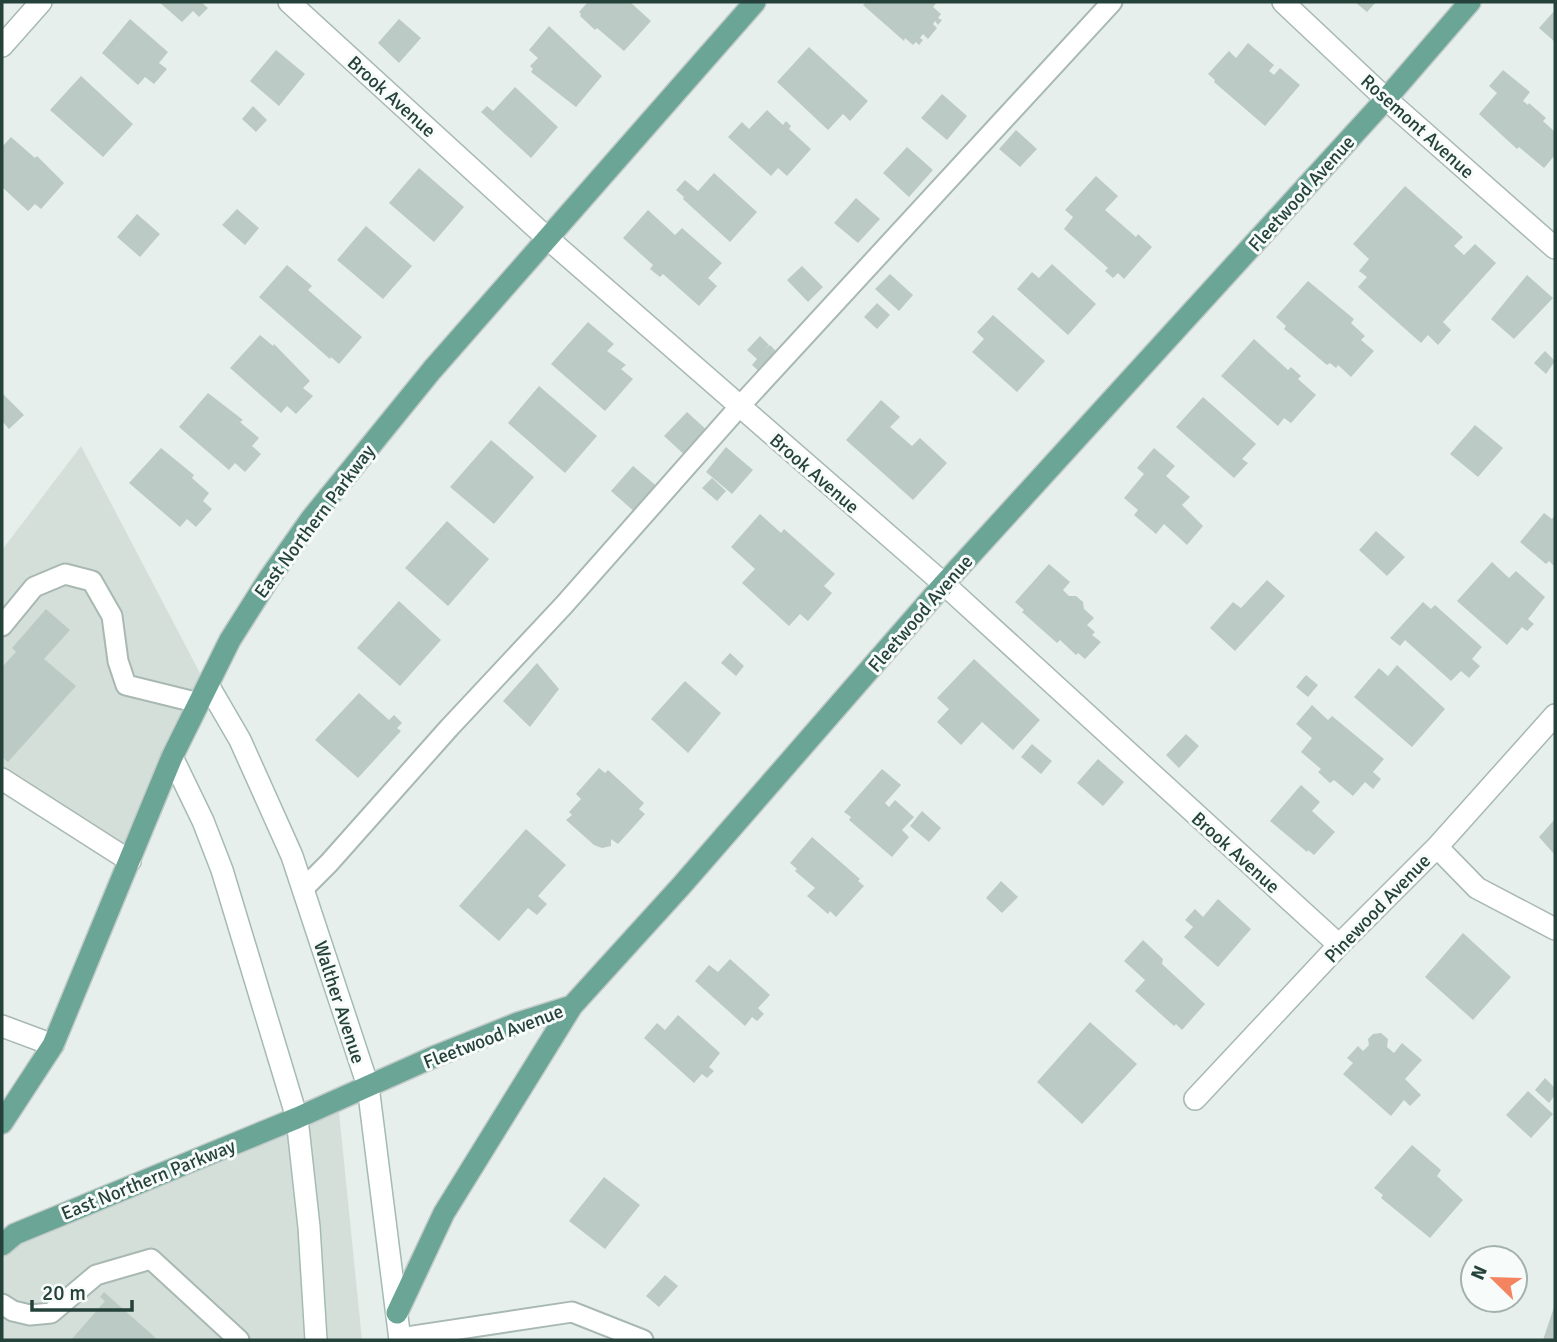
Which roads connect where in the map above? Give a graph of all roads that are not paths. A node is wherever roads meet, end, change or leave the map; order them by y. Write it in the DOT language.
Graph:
graph roads {
  1 [pos="41,2"];
  2 [pos="289,2"];
  3 [pos="755,2"];
  4 [pos="1112,2"];
  5 [pos="1283,2"];
  6 [pos="1470,2"];
  7 [pos="2,46"];
  8 [pos="1386,99"];
  9 [pos="546,237"];
  10 [pos="1555,248"];
  11 [pos="739,407"];
  12 [pos="944,584"];
  13 [pos="2,626"];
  14 [pos="203,694"];
  15 [pos="1555,715"];
  16 [pos="172,757"];
  17 [pos="2,779"];
  18 [pos="1437,847"];
  19 [pos="130,861"];
  20 [pos="303,889"];
  21 [pos="1555,929"];
  22 [pos="1339,946"];
  23 [pos="572,1006"];
  24 [pos="2,1026"];
  25 [pos="53,1045"];
  26 [pos="369,1086"];
  27 [pos="1195,1099"];
  28 [pos="297,1118"];
  29 [pos="2,1123"];
  30 [pos="2,1245"];
  31 [pos="2,1304"];
  32 [pos="397,1314"];
  33 [pos="400,1339"];
  34 [pos="239,1340"];
  35 [pos="316,1340"];
  36 [pos="643,1340"];
  1 -- 7 [label="street"];
  2 -- 9 [label="street, Brook Avenue"];
  3 -- 9 [label="main road, East Northern Parkway"];
  4 -- 11 [label="lane"];
  5 -- 8 [label="street, Rosemont Avenue"];
  6 -- 8 [label="main road, Fleetwood Avenue"];
  8 -- 10 [label="street, Rosemont Avenue"];
  8 -- 12 [label="main road, Fleetwood Avenue"];
  9 -- 11 [label="street, Brook Avenue"];
  9 -- 14 [label="main road, East Northern Parkway"];
  11 -- 12 [label="street, Brook Avenue"];
  11 -- 20 [label="lane"];
  12 -- 22 [label="street, Brook Avenue"];
  12 -- 23 [label="main road, Fleetwood Avenue"];
  13 -- 14 [label="lane"];
  14 -- 16 [label="main road, East Northern Parkway"];
  14 -- 20 [label="street, Walther Avenue"];
  15 -- 18 [label="street, Pinewood Avenue"];
  16 -- 19 [label="main road, East Northern Parkway"];
  16 -- 28 [label="street"];
  17 -- 19 [label="street"];
  18 -- 21 [label="street"];
  18 -- 22 [label="street, Pinewood Avenue"];
  19 -- 25 [label="main road, East Northern Parkway"];
  20 -- 26 [label="street, Walther Avenue"];
  22 -- 27 [label="street, Pinewood Avenue"];
  23 -- 26 [label="main road, Fleetwood Avenue"];
  23 -- 32 [label="main road"];
  24 -- 25 [label="street"];
  25 -- 29 [label="main road, East Northern Parkway"];
  26 -- 28 [label="main road, Fleetwood Avenue"];
  26 -- 32 [label="street, Walther Avenue"];
  28 -- 30 [label="main road, East Northern Parkway"];
  28 -- 35 [label="street"];
  31 -- 34 [label="lane"];
  32 -- 33 [label="street, Walther Avenue"];
  33 -- 36 [label="lane"];
}
